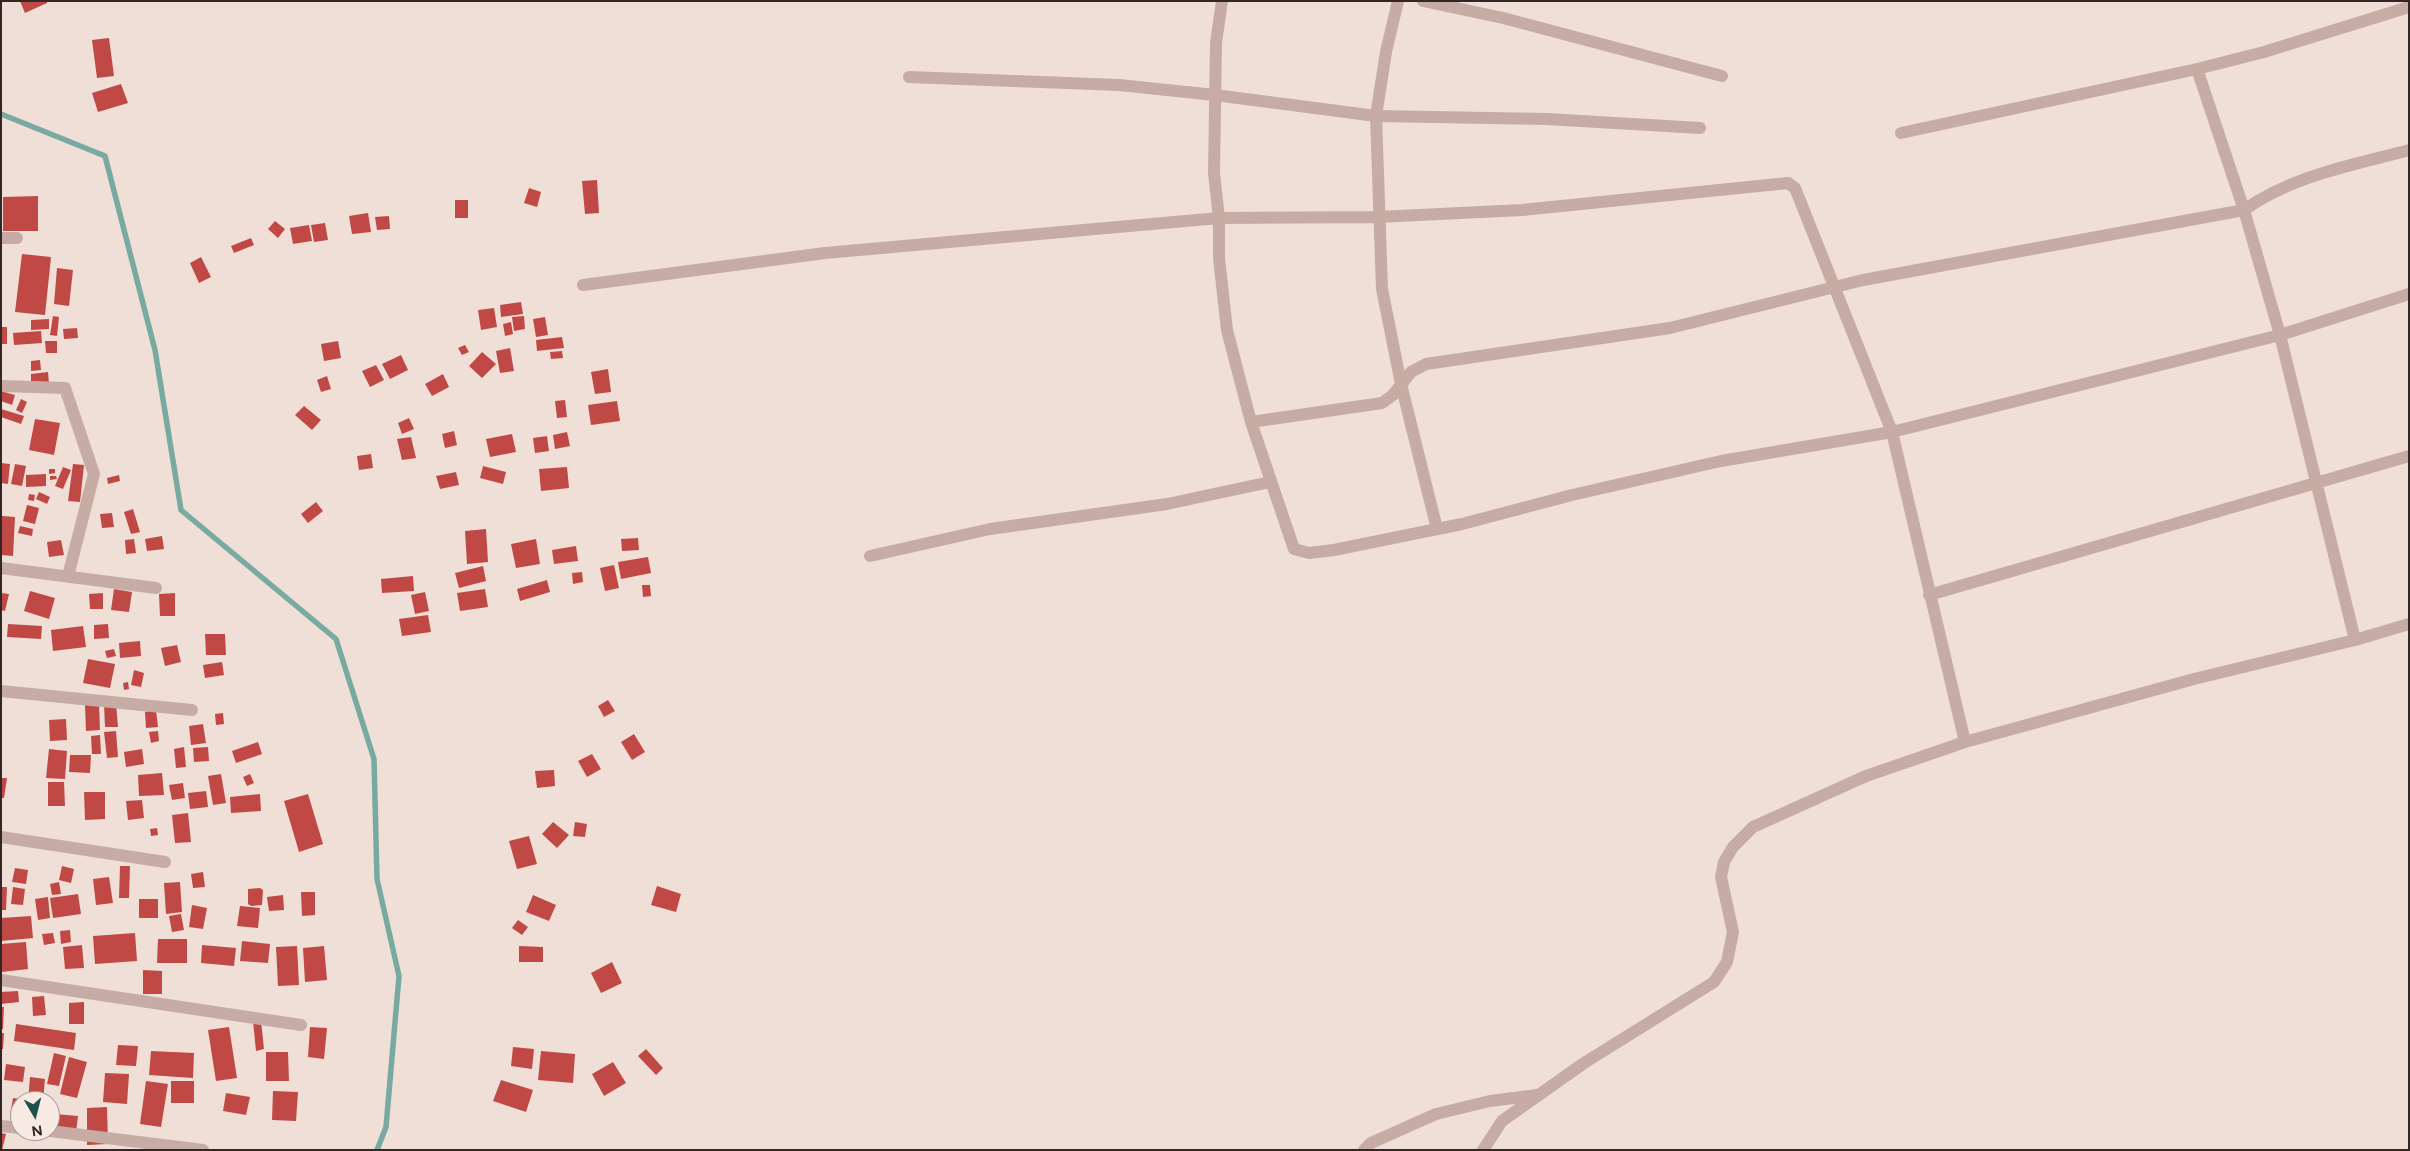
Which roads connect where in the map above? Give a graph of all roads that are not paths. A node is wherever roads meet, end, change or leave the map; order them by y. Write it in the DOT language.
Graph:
graph roads {
  1 [pos="1222,1"];
  2 [pos="1398,1"];
  3 [pos="1423,1"];
  4 [pos="2409,7"];
  5 [pos="2197,68"];
  6 [pos="1722,76"];
  7 [pos="909,77"];
  8 [pos="1215,95"];
  9 [pos="1376,116"];
  10 [pos="1700,128"];
  11 [pos="1901,132"];
  12 [pos="2409,150"];
  13 [pos="2244,210"];
  14 [pos="1219,218"];
  15 [pos="1378,218"];
  16 [pos="1,238"];
  17 [pos="17,238"];
  18 [pos="583,285"];
  19 [pos="1835,287"];
  20 [pos="2409,294"];
  21 [pos="2280,335"];
  22 [pos="1401,384"];
  23 [pos="1,386"];
  24 [pos="1251,422"];
  25 [pos="1892,432"];
  26 [pos="2409,456"];
  27 [pos="2318,481"];
  28 [pos="1270,482"];
  29 [pos="1438,529"];
  30 [pos="870,556"];
  31 [pos="1,568"];
  32 [pos="68,576"];
  33 [pos="156,588"];
  34 [pos="1929,595"];
  35 [pos="2409,624"];
  36 [pos="2355,640"];
  37 [pos="1,691"];
  38 [pos="192,710"];
  39 [pos="1965,742"];
  40 [pos="1,837"];
  41 [pos="165,862"];
  42 [pos="1,980"];
  43 [pos="302,1025"];
  44 [pos="1540,1095"];
  45 [pos="60,1132"];
  46 [pos="203,1150"];
  47 [pos="1364,1150"];
  48 [pos="1483,1150"];
  1 -- 8 [label="street"];
  2 -- 9 [label="street"];
  3 -- 6 [label="street"];
  4 -- 5 [label="street"];
  5 -- 11 [label="street"];
  5 -- 13 [label="street"];
  7 -- 8 [label="street"];
  8 -- 9 [label="street"];
  8 -- 14 [label="street"];
  9 -- 10 [label="street"];
  9 -- 15 [label="street"];
  12 -- 13 [label="street"];
  13 -- 19 [label="street"];
  13 -- 21 [label="street"];
  14 -- 15 [label="street"];
  14 -- 18 [label="street"];
  14 -- 24 [label="street"];
  15 -- 19 [label="street"];
  15 -- 22 [label="street"];
  16 -- 17 [label="street"];
  19 -- 22 [label="street"];
  19 -- 25 [label="street"];
  20 -- 21 [label="street"];
  21 -- 25 [label="street"];
  21 -- 27 [label="street"];
  22 -- 24 [label="street"];
  22 -- 29 [label="street"];
  23 -- 32 [label="street"];
  24 -- 28 [label="street"];
  25 -- 29 [label="street"];
  25 -- 34 [label="street"];
  26 -- 27 [label="street"];
  27 -- 34 [label="street"];
  27 -- 36 [label="street"];
  28 -- 29 [label="street"];
  28 -- 30 [label="street"];
  31 -- 32 [label="street"];
  32 -- 33 [label="street"];
  34 -- 39 [label="street"];
  35 -- 36 [label="street"];
  36 -- 39 [label="street"];
  37 -- 38 [label="street"];
  39 -- 44 [label="street"];
  40 -- 41 [label="street"];
  42 -- 43 [label="street"];
  44 -- 47 [label="street"];
  44 -- 48 [label="street"];
  45 -- 46 [label="street"];
}
